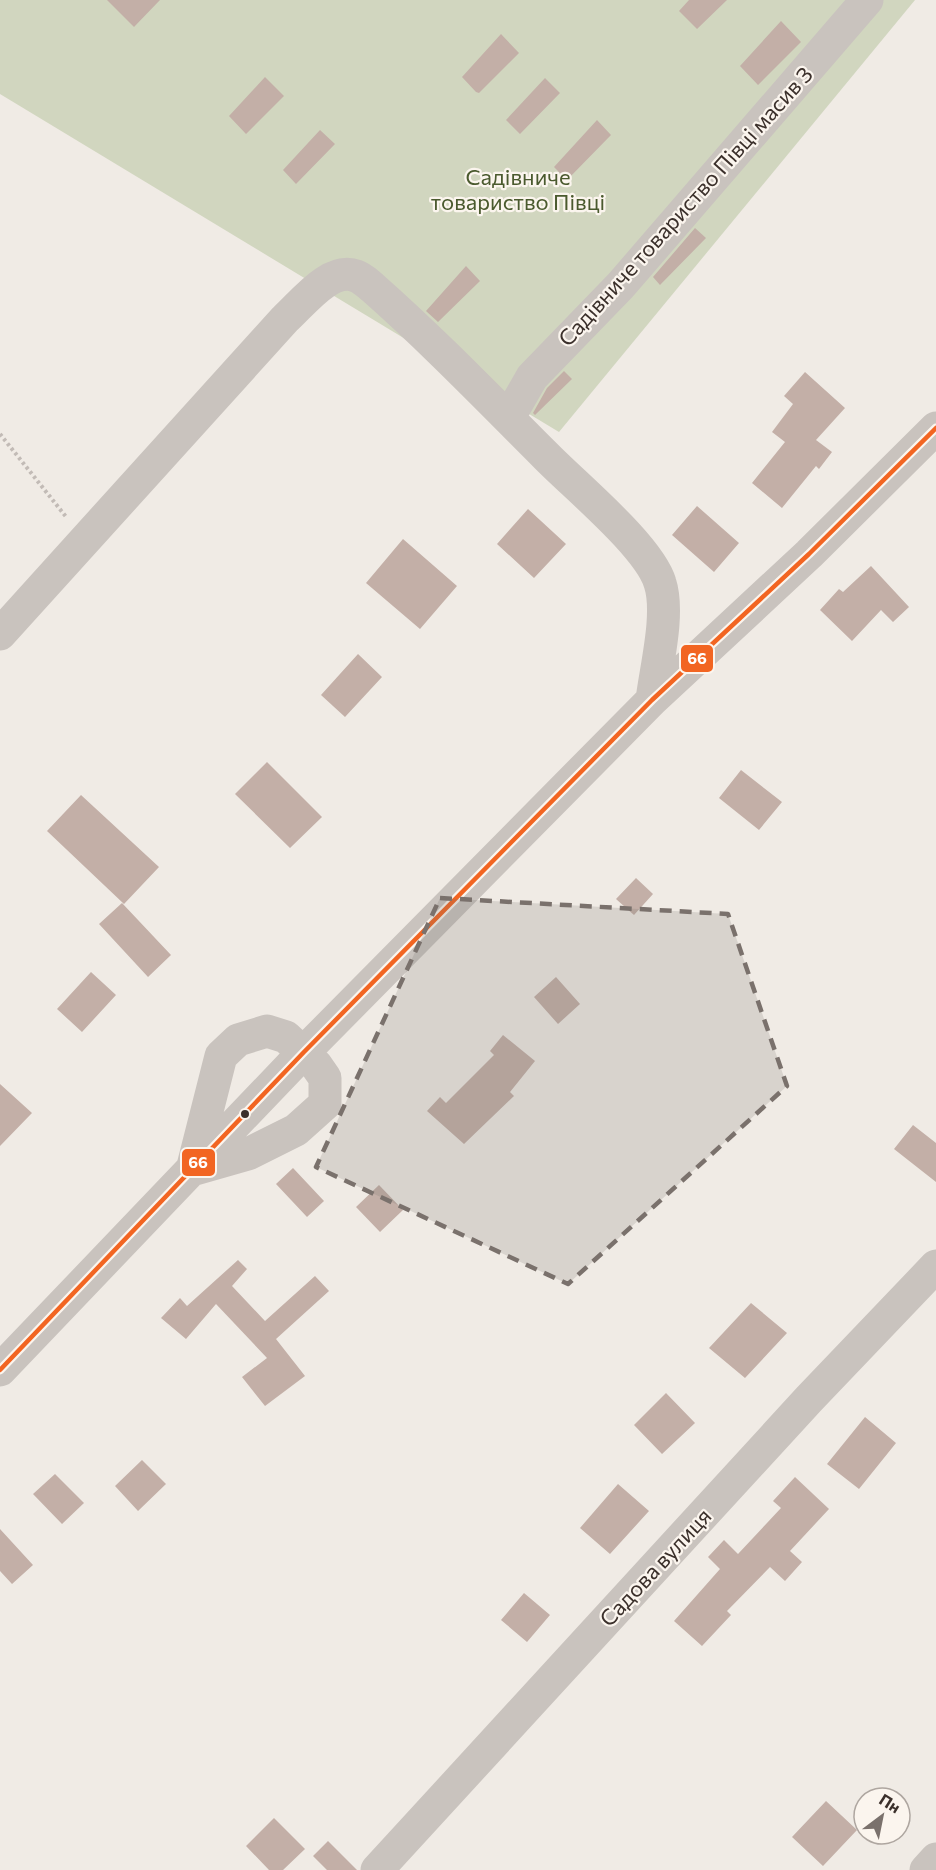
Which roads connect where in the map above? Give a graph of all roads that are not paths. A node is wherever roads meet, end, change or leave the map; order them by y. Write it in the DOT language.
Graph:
graph roads {
  1 [pos="867,0"];
  2 [pos="509,417"];
  3 [pos="936,428"];
  4 [pos="0,634"];
  5 [pos="652,700"];
  6 [pos="304,1052"];
  7 [pos="192,1170"];
  8 [pos="936,1266"];
  9 [pos="0,1370"];
  10 [pos="936,1859"];
  11 [pos="377,1870"];
  12 [pos="926,1870"];
  1 -- 2 [label="street, Садівниче товариство Півці масив 3"];
  2 -- 4 [label="street"];
  2 -- 5 [label="street"];
  3 -- 5 [label="street"];
  5 -- 6 [label="street"];
  6 -- 7 [label="street"];
  6 -- 7 [label="street"];
  6 -- 7 [label="street"];
  7 -- 9 [label="street"];
  8 -- 11 [label="street, Садова вулиця"];
  10 -- 12 [label="street"];
}
